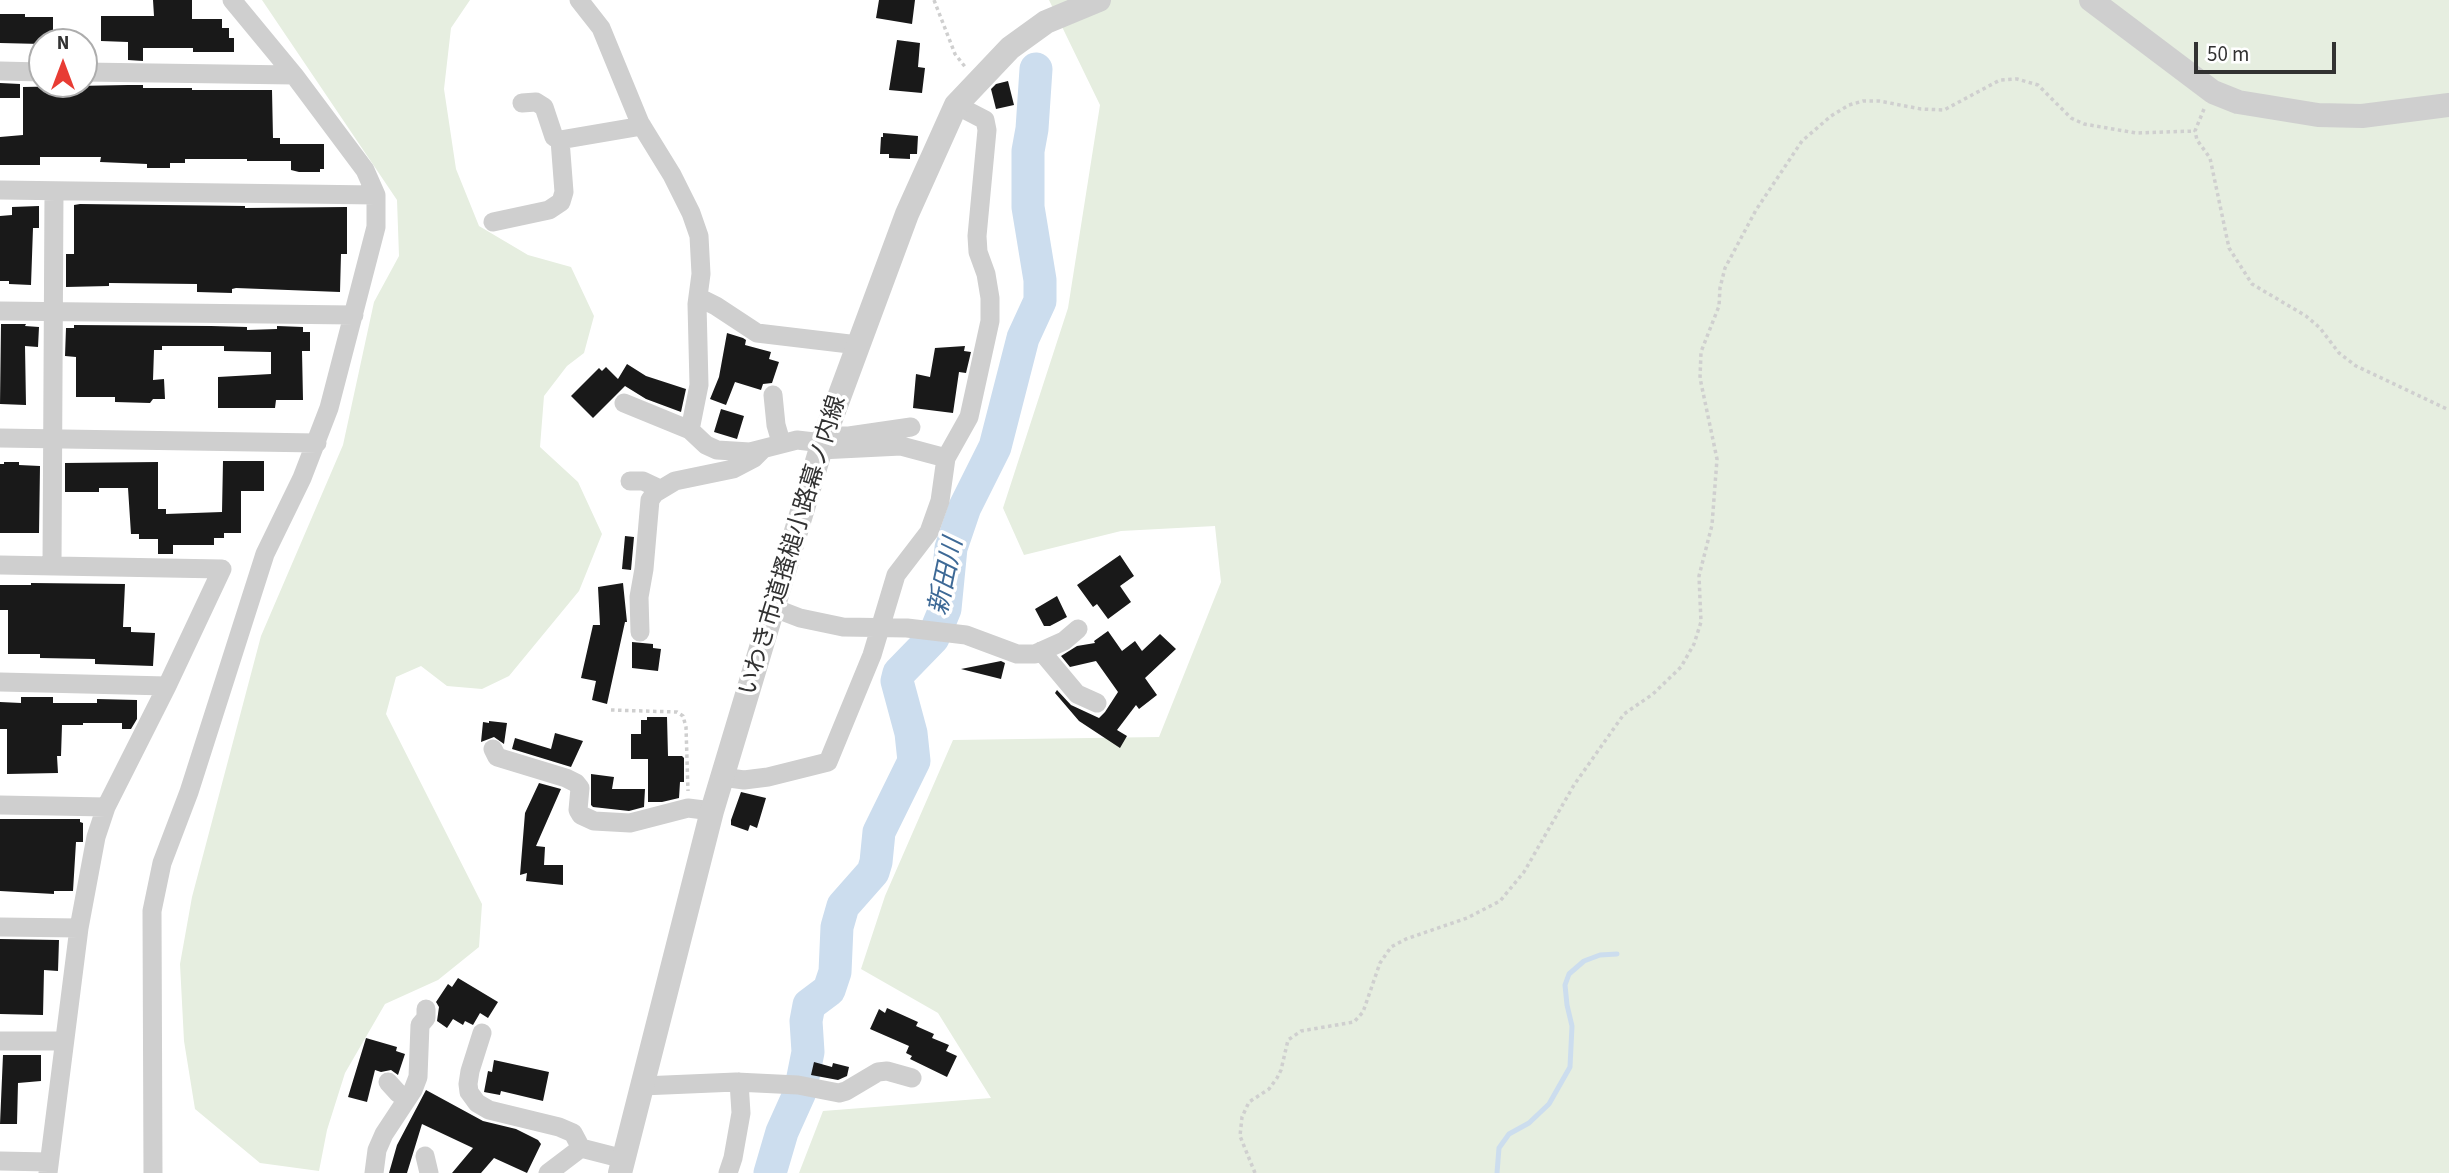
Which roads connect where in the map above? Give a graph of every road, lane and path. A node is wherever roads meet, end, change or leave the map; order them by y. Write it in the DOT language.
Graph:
graph roads {
  1 [pos="232,0"];
  2 [pos="579,0"];
  3 [pos="934,0"];
  4 [pos="1099,0"];
  5 [pos="2091,0"];
  6 [pos="0,72"];
  7 [pos="28,72"];
  8 [pos="98,72"];
  9 [pos="294,75"];
  10 [pos="977,83"];
  11 [pos="2213,92"];
  12 [pos="522,103"];
  13 [pos="956,105"];
  14 [pos="2449,105"];
  15 [pos="642,126"];
  16 [pos="2196,131"];
  17 [pos="560,140"];
  18 [pos="0,190"];
  19 [pos="54,191"];
  20 [pos="376,195"];
  21 [pos="493,222"];
  22 [pos="698,297"];
  23 [pos="0,311"];
  24 [pos="53,312"];
  25 [pos="354,315"];
  26 [pos="858,345"];
  27 [pos="773,395"];
  28 [pos="624,403"];
  29 [pos="2449,410"];
  30 [pos="911,427"];
  31 [pos="690,430"];
  32 [pos="0,439"];
  33 [pos="52,439"];
  34 [pos="781,442"];
  35 [pos="317,443"];
  36 [pos="823,443"];
  37 [pos="762,450"];
  38 [pos="946,458"];
  39 [pos="630,481"];
  40 [pos="660,489"];
  41 [pos="0,565"];
  42 [pos="52,565"];
  43 [pos="774,608"];
  44 [pos="881,628"];
  45 [pos="1077,629"];
  46 [pos="640,632"];
  47 [pos="1041,651"];
  48 [pos="0,682"];
  49 [pos="167,686"];
  50 [pos="1097,703"];
  51 [pos="611,710"];
  52 [pos="493,749"];
  53 [pos="722,777"];
  54 [pos="0,805"];
  55 [pos="106,807"];
  56 [pos="700,809"];
  57 [pos="0,927"];
  58 [pos="79,928"];
  59 [pos="426,1009"];
  60 [pos="482,1032"];
  61 [pos="0,1041"];
  62 [pos="64,1041"];
  63 [pos="912,1078"];
  64 [pos="388,1082"];
  65 [pos="739,1082"];
  66 [pos="642,1086"];
  67 [pos="407,1099"];
  68 [pos="582,1148"];
  69 [pos="0,1161"];
  70 [pos="622,1166"];
  71 [pos="49,1167"];
  72 [pos="153,1173"];
  73 [pos="374,1173"];
  74 [pos="548,1173"];
  75 [pos="728,1173"];
  76 [pos="1255,1173"];
  1 -- 9 [label="street"];
  2 -- 15 [label="street"];
  3 -- 10 [label="path"];
  4 -- 10 [label="street, いわき市道搔槌小路幕ノ内線"];
  5 -- 11 [label="street"];
  6 -- 7 [label="street"];
  8 -- 9 [label="street"];
  9 -- 20 [label="street"];
  10 -- 13 [label="street, いわき市道搔槌小路幕ノ内線"];
  11 -- 14 [label="street"];
  11 -- 16 [label="path"];
  12 -- 17 [label="street"];
  13 -- 26 [label="street, いわき市道搔槌小路幕ノ内線"];
  13 -- 38 [label="street"];
  15 -- 17 [label="street"];
  15 -- 22 [label="street"];
  16 -- 29 [label="path"];
  16 -- 76 [label="path"];
  17 -- 21 [label="street"];
  18 -- 19 [label="street"];
  19 -- 20 [label="street"];
  19 -- 24 [label="street"];
  20 -- 25 [label="street"];
  22 -- 26 [label="street"];
  22 -- 31 [label="street"];
  23 -- 24 [label="street"];
  24 -- 25 [label="street"];
  24 -- 33 [label="street"];
  25 -- 35 [label="street"];
  26 -- 36 [label="street, いわき市道搔槌小路幕ノ内線"];
  27 -- 34 [label="street"];
  28 -- 31 [label="street"];
  30 -- 36 [label="street"];
  31 -- 37 [label="street"];
  32 -- 33 [label="street"];
  33 -- 35 [label="street"];
  33 -- 42 [label="street"];
  34 -- 36 [label="street"];
  34 -- 37 [label="street"];
  35 -- 72 [label="street"];
  36 -- 38 [label="street"];
  36 -- 43 [label="street, いわき市道搔槌小路幕ノ内線"];
  37 -- 40 [label="street"];
  38 -- 44 [label="street"];
  39 -- 40 [label="street"];
  40 -- 46 [label="street"];
  41 -- 42 [label="street"];
  42 -- 49 [label="street"];
  43 -- 44 [label="street"];
  43 -- 53 [label="street, いわき市道搔槌小路幕ノ内線"];
  44 -- 47 [label="street"];
  44 -- 53 [label="street"];
  45 -- 47 [label="street"];
  47 -- 50 [label="street"];
  48 -- 49 [label="street"];
  49 -- 55 [label="street"];
  51 -- 56 [label="path"];
  52 -- 56 [label="street"];
  53 -- 56 [label="street, いわき市道搔槌小路幕ノ内線"];
  54 -- 55 [label="street"];
  55 -- 58 [label="street"];
  56 -- 66 [label="street, いわき市道搔槌小路幕ノ内線"];
  57 -- 58 [label="street"];
  58 -- 62 [label="street"];
  59 -- 67 [label="street"];
  60 -- 68 [label="street"];
  61 -- 62 [label="street"];
  62 -- 71 [label="street"];
  63 -- 65 [label="street"];
  64 -- 67 [label="street"];
  65 -- 66 [label="street"];
  65 -- 75 [label="street"];
  66 -- 70 [label="street, いわき市道搔槌小路幕ノ内線"];
  67 -- 73 [label="street"];
  68 -- 70 [label="street"];
  68 -- 74 [label="street"];
  69 -- 71 [label="street"];
}
